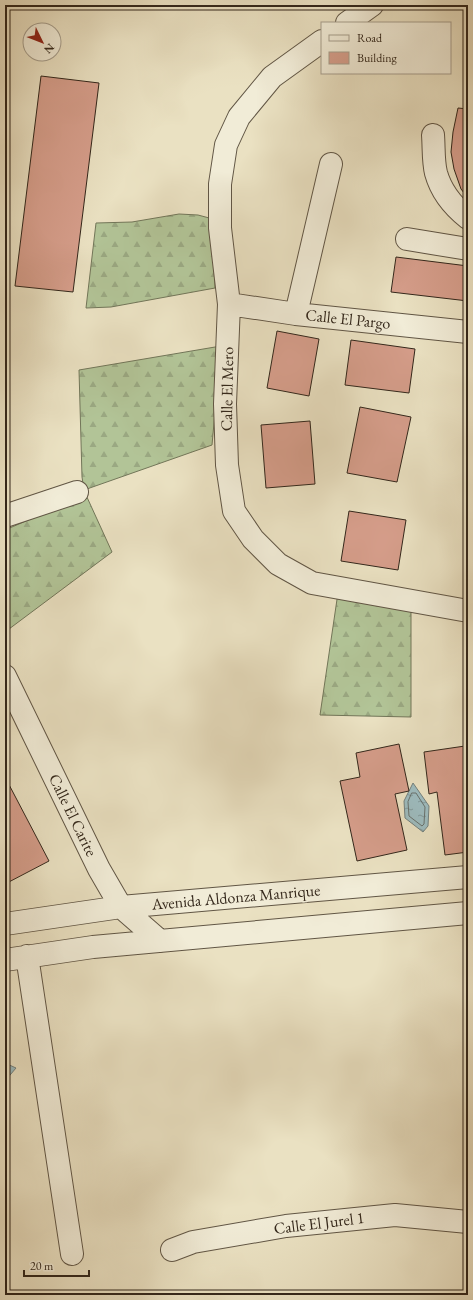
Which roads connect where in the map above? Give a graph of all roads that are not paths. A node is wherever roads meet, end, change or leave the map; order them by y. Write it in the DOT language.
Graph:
graph roads {
  1 [pos="372,5"];
  2 [pos="348,22"];
  3 [pos="321,42"];
  4 [pos="433,135"];
  5 [pos="331,164"];
  6 [pos="468,218"];
  7 [pos="407,239"];
  8 [pos="468,249"];
  9 [pos="229,304"];
  10 [pos="296,314"];
  11 [pos="468,332"];
  12 [pos="77,492"];
  13 [pos="5,516"];
  14 [pos="468,611"];
  15 [pos="5,676"];
  16 [pos="468,877"];
  17 [pos="121,907"];
  18 [pos="468,913"];
  19 [pos="5,924"];
  20 [pos="160,941"];
  21 [pos="26,956"];
  22 [pos="5,960"];
  23 [pos="468,1222"];
  24 [pos="172,1250"];
  25 [pos="72,1254"];
  1 -- 2 [label="street"];
  3 -- 9 [label="street, Calle El Mero"];
  4 -- 6 [label="street"];
  5 -- 10 [label="street"];
  7 -- 8 [label="street"];
  9 -- 10 [label="street, Calle El Pargo"];
  9 -- 14 [label="street, Calle El Mero"];
  10 -- 11 [label="street, Calle El Pargo"];
  12 -- 13 [label="street"];
  15 -- 17 [label="street, Calle El Carite"];
  16 -- 17 [label="street, Avenida Aldonza Manrique"];
  17 -- 19 [label="street, Avenida Aldonza Manrique"];
  17 -- 20 [label="street, Calle El Carite"];
  18 -- 20 [label="street"];
  20 -- 21 [label="street"];
  21 -- 22 [label="street"];
  21 -- 25 [label="street"];
  23 -- 24 [label="street, Calle El Jurel 1"];
}
